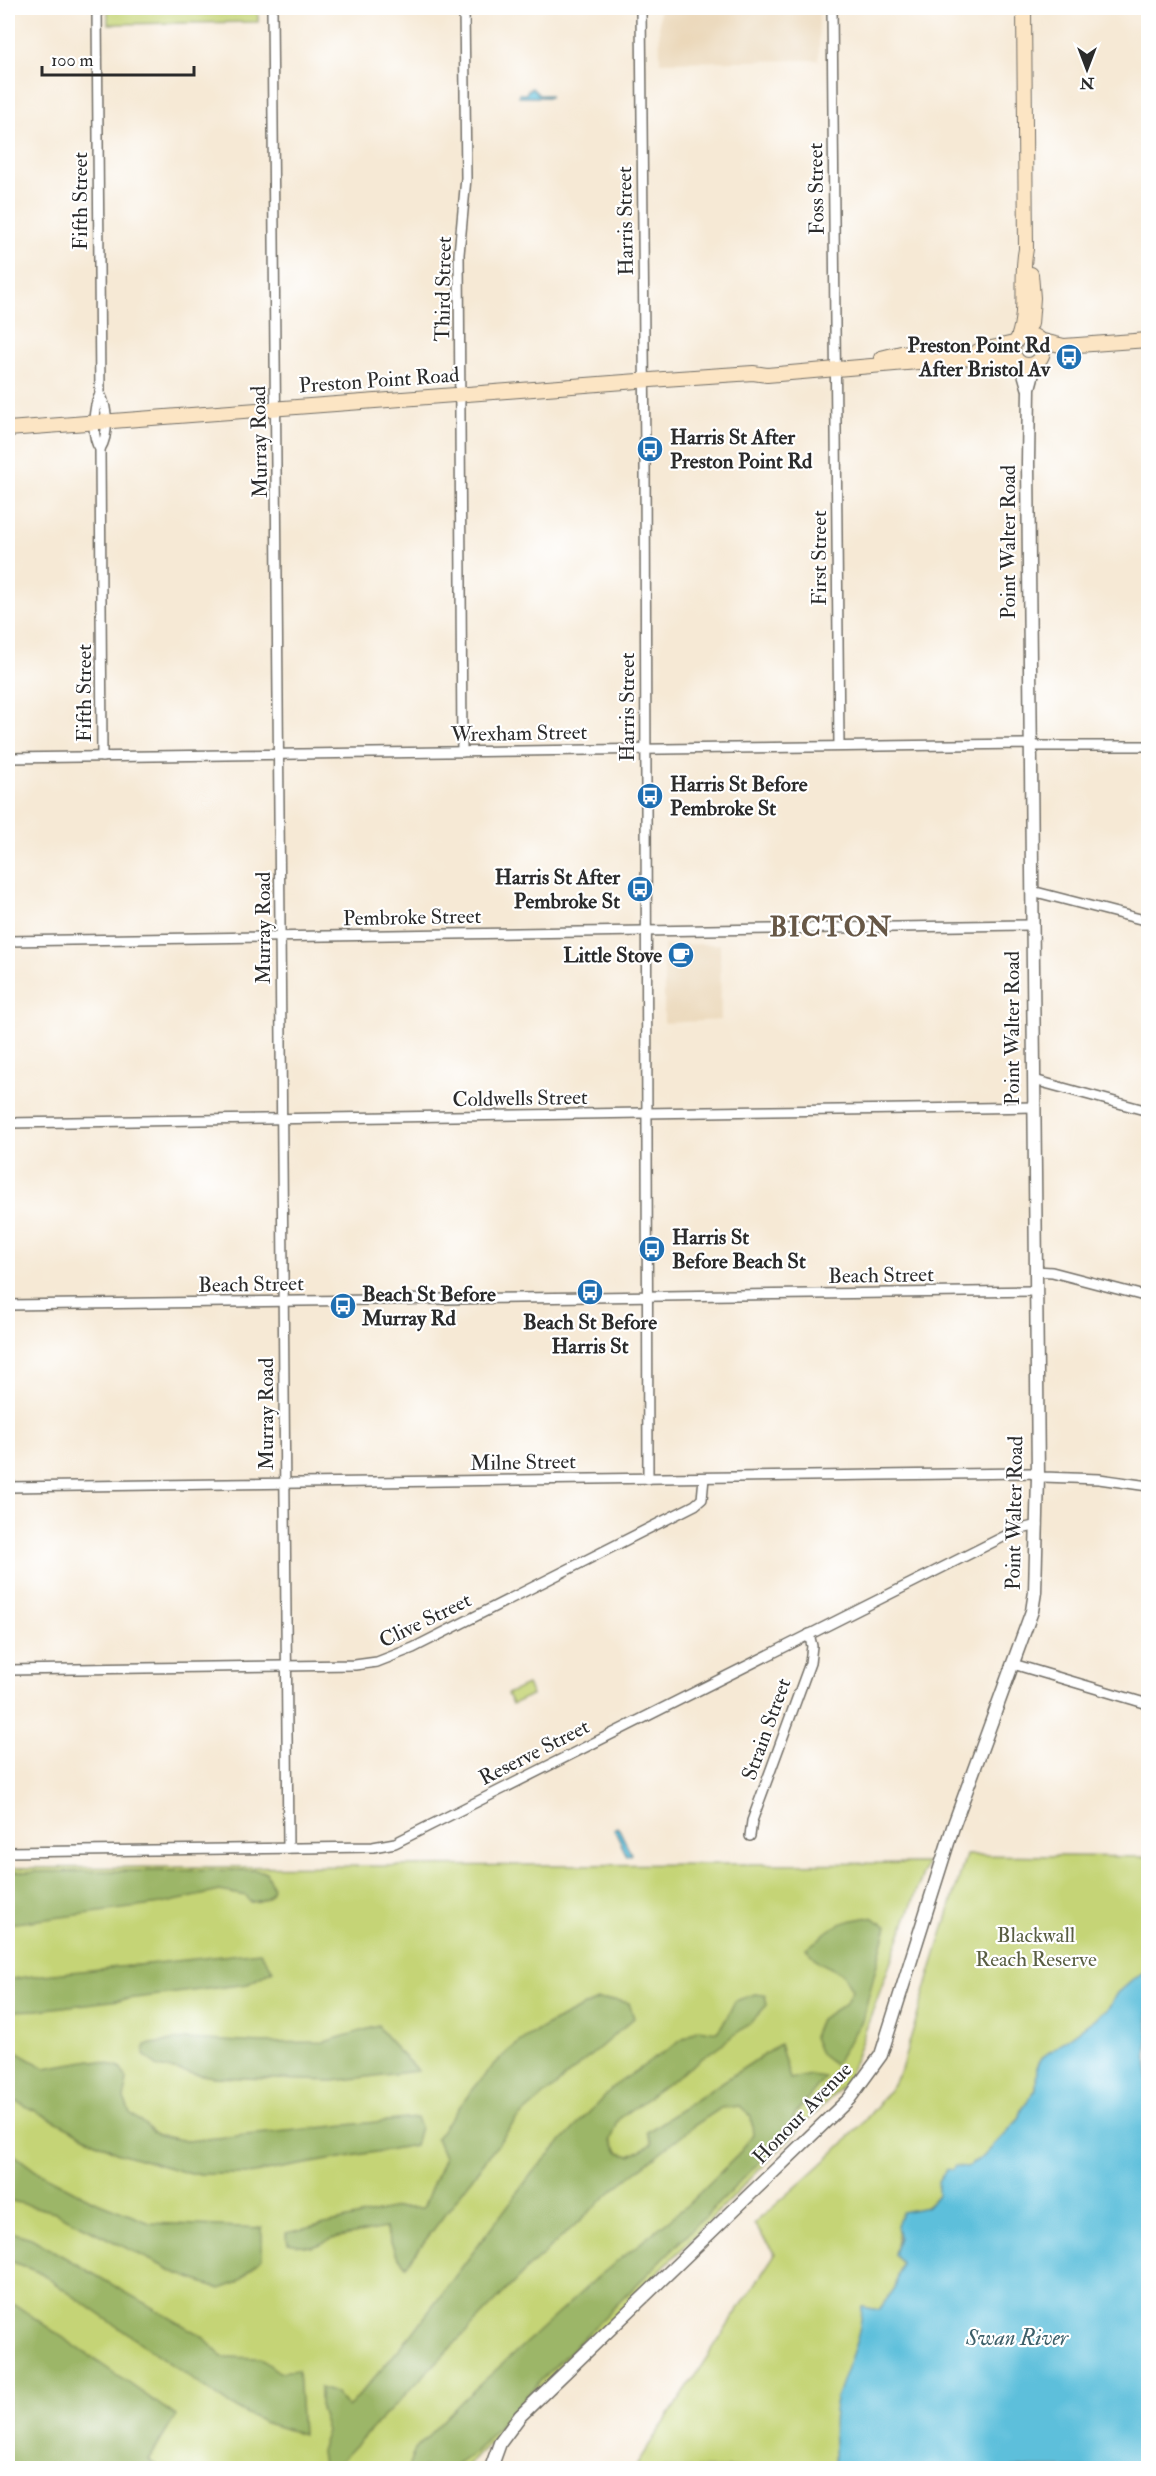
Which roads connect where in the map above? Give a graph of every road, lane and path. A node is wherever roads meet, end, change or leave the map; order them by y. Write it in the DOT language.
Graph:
graph roads {
  1 [pos="96,8"];
  2 [pos="272,8"];
  3 [pos="464,8"];
  4 [pos="641,8"];
  5 [pos="832,8"];
  6 [pos="1024,8"];
  7 [pos="1026,249"];
  8 [pos="1037,338"];
  9 [pos="1149,340"];
  10 [pos="1016,341"];
  11 [pos="1064,346"];
  12 [pos="1039,360"];
  13 [pos="1018,361"];
  14 [pos="835,366"];
  15 [pos="644,381"];
  16 [pos="1029,388"];
  17 [pos="460,395"];
  18 [pos="276,409"];
  19 [pos="100,422"];
  20 [pos="8,429"];
  21 [pos="1030,745"];
  22 [pos="839,746"];
  23 [pos="1149,746"];
  24 [pos="645,749"];
  25 [pos="462,752"];
  26 [pos="279,754"];
  27 [pos="102,757"];
  28 [pos="8,758"];
  29 [pos="1032,891"];
  30 [pos="1149,921"];
  31 [pos="1032,925"];
  32 [pos="645,932"];
  33 [pos="281,936"];
  34 [pos="8,940"];
  35 [pos="1034,1080"];
  36 [pos="1034,1107"];
  37 [pos="1149,1111"];
  38 [pos="646,1114"];
  39 [pos="282,1119"];
  40 [pos="8,1123"];
  41 [pos="1035,1270"];
  42 [pos="1036,1291"];
  43 [pos="647,1296"];
  44 [pos="1149,1297"];
  45 [pos="284,1301"];
  46 [pos="8,1305"];
  47 [pos="1038,1476"];
  48 [pos="704,1478"];
  49 [pos="648,1479"];
  50 [pos="285,1483"];
  51 [pos="1149,1486"];
  52 [pos="8,1487"];
  53 [pos="1038,1526"];
  54 [pos="809,1634"];
  55 [pos="1013,1664"];
  56 [pos="287,1667"];
  57 [pos="8,1670"];
  58 [pos="1149,1704"];
  59 [pos="750,1836"];
  60 [pos="288,1848"];
  61 [pos="8,1852"];
  62 [pos="491,2469"];
  1 -- 19 [label="street, Fifth Street"];
  2 -- 18 [label="street, Murray Road"];
  3 -- 17 [label="street, Third Street"];
  4 -- 15 [label="street, Harris Street"];
  5 -- 14 [label="street, Foss Street"];
  6 -- 7 [label="main road, Point Walter Road"];
  7 -- 8 [label="main road, Point Walter Road"];
  7 -- 10 [label="main road, Point Walter Road"];
  8 -- 10 [label="main road"];
  8 -- 11 [label="main road"];
  8 -- 12 [label="main road, Point Walter Road"];
  9 -- 11 [label="main road"];
  10 -- 13 [label="main road, Point Walter Road"];
  10 -- 14 [label="main road, Preston Point Road"];
  11 -- 12 [label="main road"];
  12 -- 13 [label="main road"];
  12 -- 16 [label="street, Point Walter Road"];
  13 -- 14 [label="main road, Preston Point Road"];
  13 -- 16 [label="street, Point Walter Road"];
  14 -- 15 [label="main road, Preston Point Road"];
  14 -- 22 [label="street, First Street"];
  15 -- 17 [label="main road, Preston Point Road"];
  15 -- 24 [label="street, Harris Street"];
  16 -- 21 [label="street, Point Walter Road"];
  17 -- 18 [label="main road, Preston Point Road"];
  17 -- 25 [label="street, Third Street"];
  18 -- 19 [label="main road, Preston Point Road"];
  18 -- 26 [label="street, Murray Road"];
  19 -- 20 [label="main road, Preston Point Road"];
  19 -- 27 [label="street, Fifth Street"];
  21 -- 22 [label="street, Wrexham Street"];
  21 -- 23 [label="street, Wrexham Street"];
  21 -- 29 [label="street, Point Walter Road"];
  22 -- 24 [label="street, Wrexham Street"];
  24 -- 25 [label="street, Wrexham Street"];
  24 -- 32 [label="street, Harris Street"];
  25 -- 26 [label="street, Wrexham Street"];
  26 -- 27 [label="street, Wrexham Street"];
  26 -- 33 [label="street, Murray Road"];
  27 -- 28 [label="street, Wrexham Street"];
  29 -- 30 [label="street"];
  29 -- 31 [label="street, Point Walter Road"];
  31 -- 32 [label="street, Pembroke Street"];
  31 -- 35 [label="street, Point Walter Road"];
  32 -- 33 [label="street, Pembroke Street"];
  32 -- 38 [label="street, Harris Street"];
  33 -- 34 [label="street, Pembroke Street"];
  33 -- 39 [label="street, Murray Road"];
  35 -- 36 [label="street, Point Walter Road"];
  35 -- 37 [label="street"];
  36 -- 38 [label="street, Coldwells Street"];
  36 -- 41 [label="street, Point Walter Road"];
  38 -- 39 [label="street, Coldwells Street"];
  38 -- 43 [label="street, Harris Street"];
  39 -- 40 [label="street, Coldwells Street"];
  39 -- 45 [label="street, Murray Road"];
  41 -- 42 [label="street, Point Walter Road"];
  41 -- 44 [label="street"];
  42 -- 43 [label="street, Beach Street"];
  42 -- 47 [label="street, Point Walter Road"];
  43 -- 45 [label="street, Beach Street"];
  43 -- 49 [label="street, Harris Street"];
  45 -- 46 [label="street, Beach Street"];
  45 -- 50 [label="street, Murray Road"];
  47 -- 48 [label="street, Milne Street"];
  47 -- 51 [label="street, Milne Street"];
  47 -- 53 [label="street, Point Walter Road"];
  48 -- 49 [label="street, Milne Street"];
  48 -- 56 [label="street, Clive Street"];
  49 -- 50 [label="street, Milne Street"];
  50 -- 52 [label="street, Milne Street"];
  50 -- 56 [label="street, Murray Road"];
  53 -- 54 [label="street, Reserve Street"];
  53 -- 55 [label="street, Point Walter Road"];
  54 -- 59 [label="street, Strain Street"];
  54 -- 60 [label="street, Reserve Street"];
  55 -- 58 [label="street"];
  55 -- 62 [label="street, Honour Avenue"];
  56 -- 57 [label="street, Clive Street"];
  56 -- 60 [label="street, Murray Road"];
  60 -- 61 [label="street, Reserve Street"];
}
